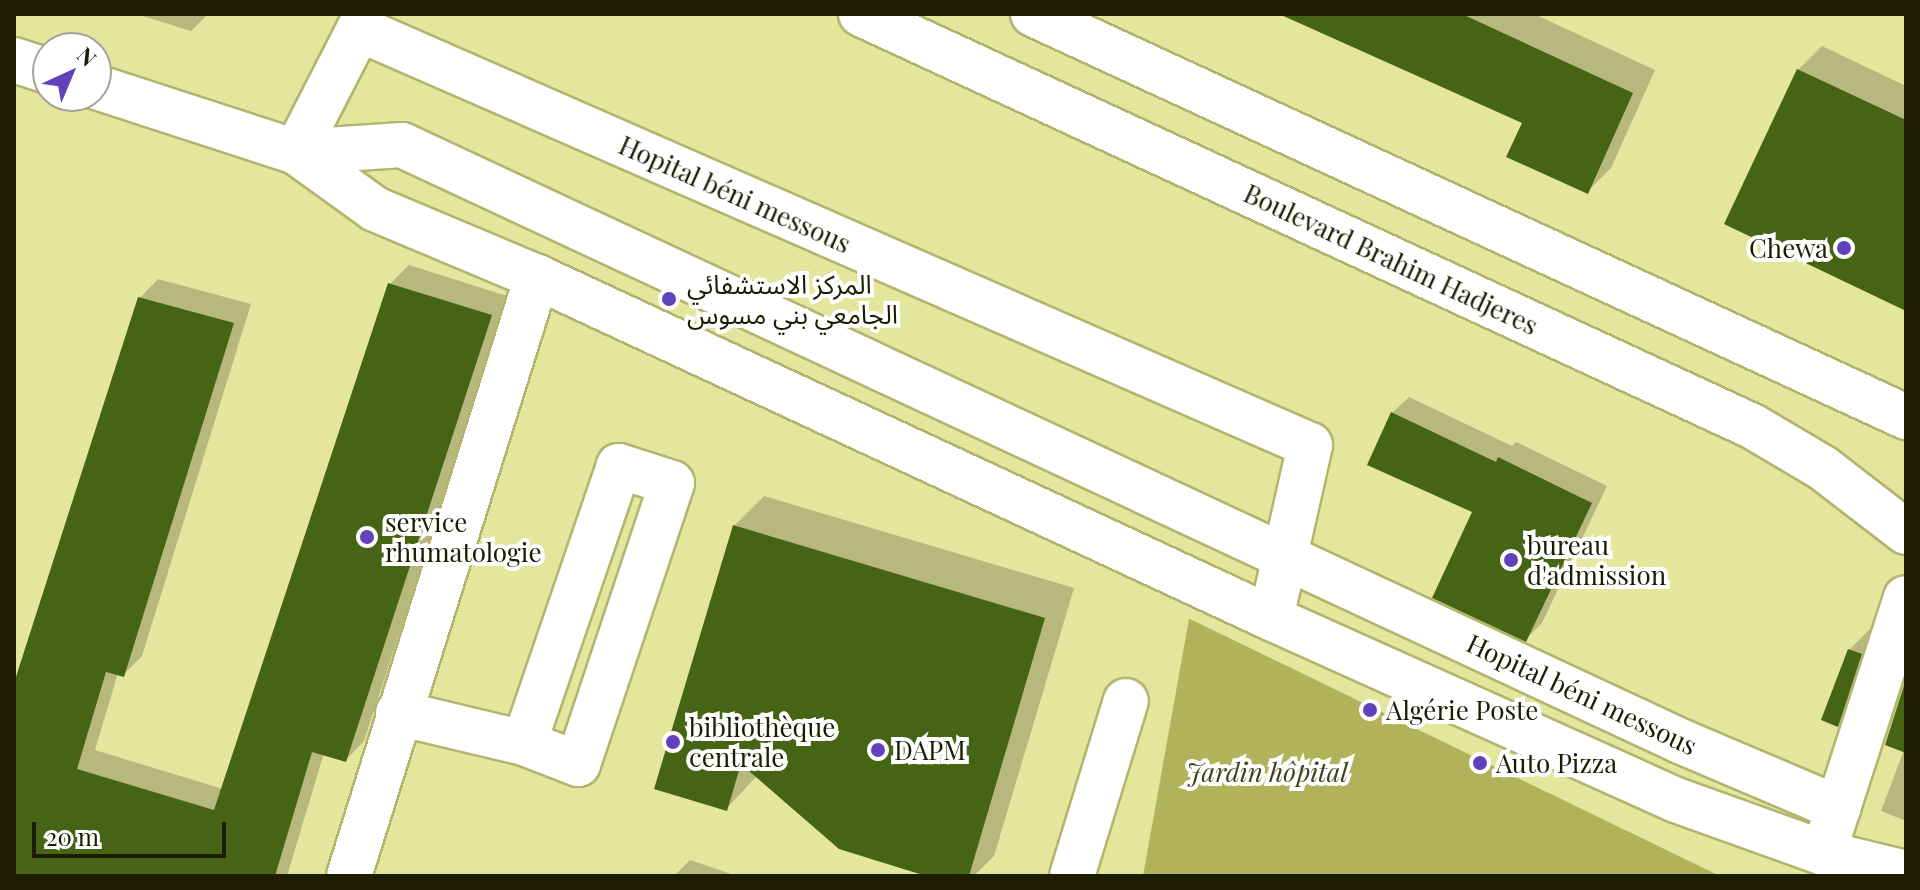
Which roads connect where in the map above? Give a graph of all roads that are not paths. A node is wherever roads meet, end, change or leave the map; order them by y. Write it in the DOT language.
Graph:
graph roads {
  1 [pos="861,14"];
  2 [pos="1033,14"];
  3 [pos="112,92"];
  4 [pos="296,152"];
  5 [pos="537,277"];
  6 [pos="1906,417"];
  7 [pos="1906,532"];
  8 [pos="1285,555"];
  9 [pos="1906,598"];
  10 [pos="1271,618"];
  11 [pos="1126,701"];
  12 [pos="398,713"];
  13 [pos="524,743"];
  14 [pos="1838,808"];
  15 [pos="1820,864"];
  16 [pos="1906,873"];
  17 [pos="349,876"];
  18 [pos="1072,876"];
  1 -- 7 [label="main road, Boulevard Brahim Hadjeres"];
  2 -- 6 [label="main road"];
  3 -- 4 [label="main road, Hopital béni messous"];
  4 -- 5 [label="main road, Hopital béni messous"];
  4 -- 8 [label="main road, Hopital béni messous"];
  4 -- 8 [label="main road, Hopital béni messous"];
  5 -- 10 [label="main road, Hopital béni messous"];
  5 -- 12 [label="main road"];
  8 -- 10 [label="main road, Hopital béni messous"];
  8 -- 14 [label="main road, Hopital béni messous"];
  9 -- 14 [label="main road"];
  10 -- 15 [label="main road, Hopital béni messous"];
  11 -- 18 [label="main road"];
  12 -- 13 [label="main road"];
  12 -- 17 [label="main road"];
  13 -- 13 [label="main road"];
  14 -- 15 [label="main road"];
  15 -- 16 [label="main road, Hopital béni messous"];
}
